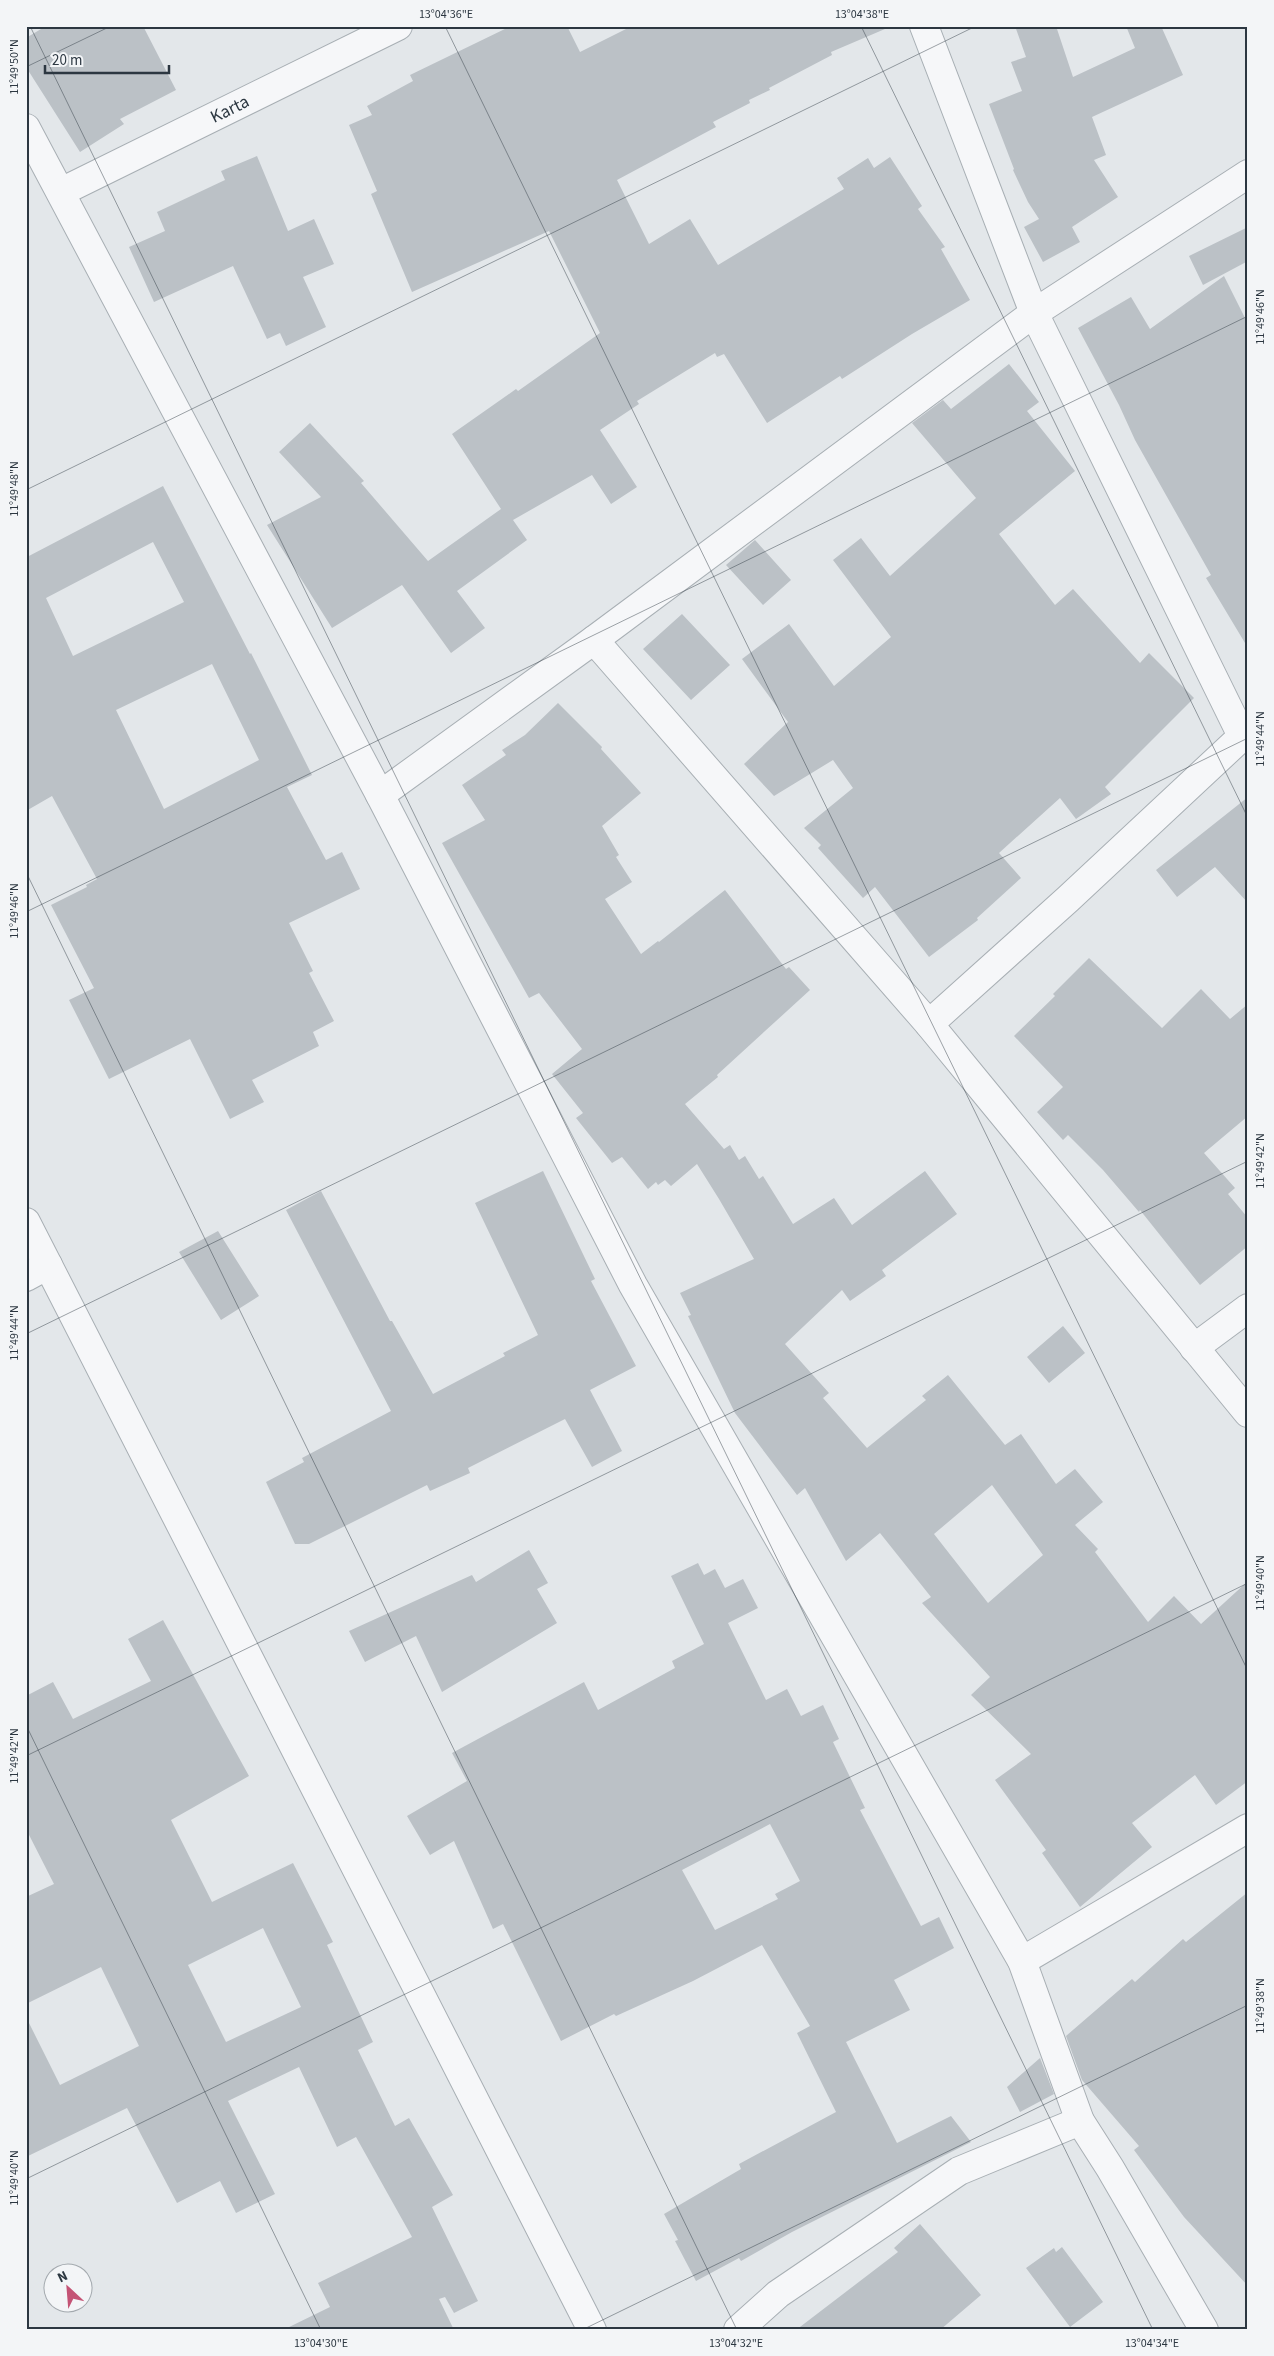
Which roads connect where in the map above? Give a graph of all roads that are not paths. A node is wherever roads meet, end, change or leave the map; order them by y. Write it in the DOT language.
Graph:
graph roads {
  1 [pos="398,26"];
  2 [pos="924,26"];
  3 [pos="26,128"];
  4 [pos="1248,174"];
  5 [pos="61,192"];
  6 [pos="1034,313"];
  7 [pos="594,640"];
  8 [pos="1245,734"];
  9 [pos="380,795"];
  10 [pos="930,1024"];
  11 [pos="26,1222"];
  12 [pos="37,1271"];
  13 [pos="1248,1308"];
  14 [pos="1194,1348"];
  15 [pos="1248,1413"];
  16 [pos="1248,1828"];
  17 [pos="1022,1961"];
  18 [pos="1080,2121"];
  19 [pos="592,2330"];
  20 [pos="738,2330"];
  21 [pos="1204,2330"];
  1 -- 5 [label="street, Karta"];
  2 -- 6 [label="street"];
  3 -- 5 [label="street"];
  4 -- 6 [label="street"];
  5 -- 9 [label="street"];
  6 -- 7 [label="street"];
  6 -- 8 [label="street"];
  7 -- 9 [label="street"];
  7 -- 10 [label="street"];
  8 -- 10 [label="street"];
  9 -- 17 [label="street"];
  10 -- 14 [label="street"];
  11 -- 12 [label="street"];
  12 -- 19 [label="street"];
  13 -- 14 [label="street"];
  14 -- 15 [label="street"];
  16 -- 17 [label="street"];
  17 -- 18 [label="street"];
  18 -- 20 [label="street"];
  18 -- 21 [label="street"];
}
